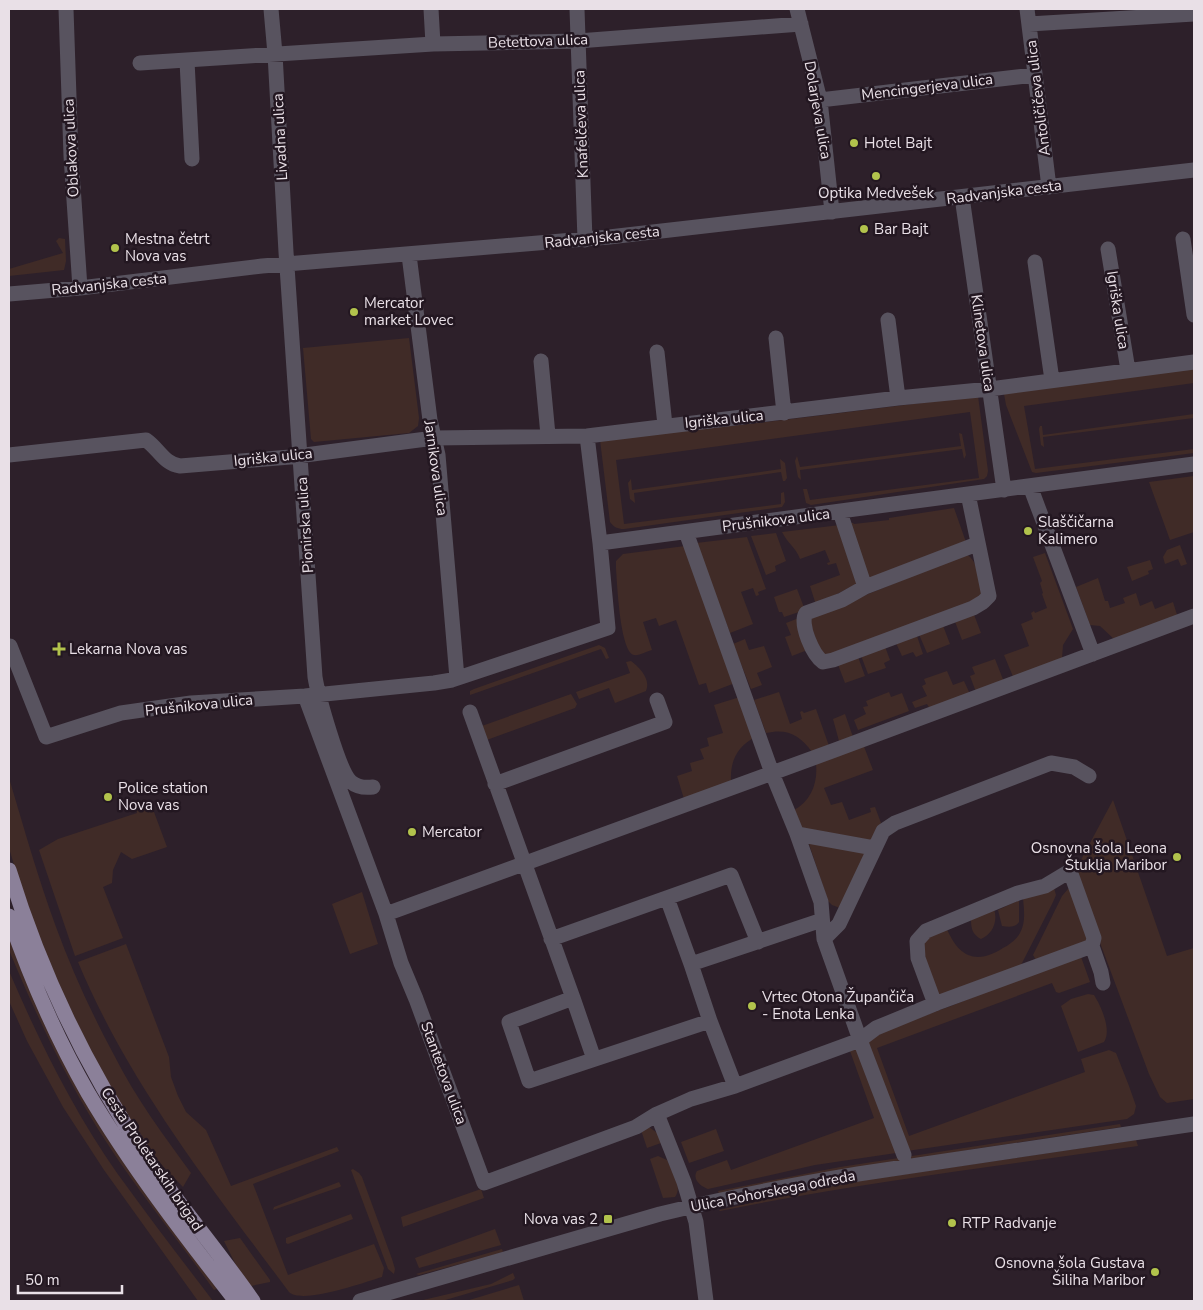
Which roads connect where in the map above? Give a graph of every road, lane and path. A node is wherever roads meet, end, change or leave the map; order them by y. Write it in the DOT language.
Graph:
graph roads {
  1 [pos="66,9"];
  2 [pos="271,9"];
  3 [pos="431,9"];
  4 [pos="577,9"];
  5 [pos="798,9"];
  6 [pos="1026,9"];
  7 [pos="1194,14"];
  8 [pos="801,24"];
  9 [pos="1029,24"];
  10 [pos="578,41"];
  11 [pos="433,44"];
  12 [pos="275,54"];
  13 [pos="187,60"];
  14 [pos="140,63"];
  15 [pos="1034,75"];
  16 [pos="820,100"];
  17 [pos="192,160"];
  18 [pos="1194,170"];
  19 [pos="1049,186"];
  20 [pos="962,197"];
  21 [pos="832,212"];
  22 [pos="1184,239"];
  23 [pos="585,240"];
  24 [pos="1108,249"];
  25 [pos="408,254"];
  26 [pos="1035,262"];
  27 [pos="287,265"];
  28 [pos="80,288"];
  29 [pos="9,294"];
  30 [pos="1194,315"];
  31 [pos="888,320"];
  32 [pos="776,338"];
  33 [pos="657,352"];
  34 [pos="541,361"];
  35 [pos="1194,362"];
  36 [pos="1128,370"];
  37 [pos="1052,380"];
  38 [pos="990,389"];
  39 [pos="898,398"];
  40 [pos="784,413"];
  41 [pos="665,425"];
  42 [pos="548,435"];
  43 [pos="587,436"];
  44 [pos="434,438"];
  45 [pos="9,455"];
  46 [pos="300,455"];
  47 [pos="1194,464"];
  48 [pos="1030,486"];
  49 [pos="1004,490"];
  50 [pos="968,494"];
  51 [pos="840,512"];
  52 [pos="686,532"];
  53 [pos="600,543"];
  54 [pos="977,544"];
  55 [pos="864,587"];
  56 [pos="1194,616"];
  57 [pos="10,646"];
  58 [pos="1093,654"];
  59 [pos="455,679"];
  60 [pos="312,695"];
  61 [pos="657,700"];
  62 [pos="470,712"];
  63 [pos="772,773"];
  64 [pos="1089,776"];
  65 [pos="495,784"];
  66 [pos="373,787"];
  67 [pos="797,834"];
  68 [pos="874,848"];
  69 [pos="524,864"];
  70 [pos="9,870"];
  71 [pos="666,898"];
  72 [pos="386,914"];
  73 [pos="9,916"];
  74 [pos="822,920"];
  75 [pos="551,939"];
  76 [pos="824,939"];
  77 [pos="758,942"];
  78 [pos="1092,946"];
  79 [pos="691,964"];
  80 [pos="1103,982"];
  81 [pos="573,998"];
  82 [pos="935,1004"];
  83 [pos="710,1021"];
  84 [pos="860,1040"];
  85 [pos="594,1059"];
  86 [pos="735,1086"];
  87 [pos="656,1114"];
  88 [pos="1194,1124"];
  89 [pos="904,1155"];
  90 [pos="692,1207"];
  91 [pos="236,1301"];
  92 [pos="253,1301"];
  93 [pos="360,1301"];
  94 [pos="706,1301"];
  1 -- 28 [label="street, Oblakova ulica"];
  2 -- 12 [label="street, Livadna ulica"];
  3 -- 11 [label="street"];
  4 -- 10 [label="street, Knafelčeva ulica"];
  5 -- 8 [label="street, Dolarjeva ulica"];
  6 -- 9 [label="street, Antoličičeva ulica"];
  7 -- 9 [label="street"];
  8 -- 10 [label="street, Betettova ulica"];
  8 -- 16 [label="street, Dolarjeva ulica"];
  9 -- 15 [label="street, Antoličičeva ulica"];
  10 -- 11 [label="street, Betettova ulica"];
  10 -- 23 [label="street, Knafelčeva ulica"];
  11 -- 12 [label="street, Betettova ulica"];
  12 -- 13 [label="street, Betettova ulica"];
  12 -- 27 [label="street, Livadna ulica"];
  13 -- 14 [label="street, Betettova ulica"];
  13 -- 17 [label="street"];
  15 -- 16 [label="street, Mencingerjeva ulica"];
  15 -- 19 [label="street, Antoličičeva ulica"];
  16 -- 21 [label="street, Dolarjeva ulica"];
  18 -- 19 [label="street, Radvanjska cesta"];
  19 -- 20 [label="street, Radvanjska cesta"];
  20 -- 21 [label="street, Radvanjska cesta"];
  20 -- 38 [label="street, Klinetova ulica"];
  21 -- 23 [label="street, Radvanjska cesta"];
  22 -- 30 [label="street"];
  23 -- 25 [label="street, Radvanjska cesta"];
  24 -- 36 [label="street, Igriška ulica"];
  25 -- 27 [label="street, Radvanjska cesta"];
  25 -- 44 [label="street, Jarnikova ulica"];
  26 -- 37 [label="street"];
  27 -- 28 [label="street, Radvanjska cesta"];
  27 -- 46 [label="street, Pionirska ulica"];
  28 -- 29 [label="street, Radvanjska cesta"];
  31 -- 39 [label="street"];
  32 -- 40 [label="street, Igriška ulica"];
  33 -- 41 [label="street, Igriška ulica"];
  34 -- 42 [label="street"];
  35 -- 36 [label="street, Igriška ulica"];
  36 -- 37 [label="street, Igriška ulica"];
  37 -- 38 [label="street, Igriška ulica"];
  38 -- 39 [label="street, Igriška ulica"];
  38 -- 49 [label="street, Klinetova ulica"];
  39 -- 40 [label="street, Igriška ulica"];
  40 -- 41 [label="street, Igriška ulica"];
  41 -- 43 [label="street, Igriška ulica"];
  42 -- 43 [label="street, Igriška ulica"];
  42 -- 44 [label="street, Igriška ulica"];
  43 -- 53 [label="street"];
  44 -- 46 [label="street, Igriška ulica"];
  44 -- 59 [label="street, Jarnikova ulica"];
  45 -- 46 [label="street, Igriška ulica"];
  46 -- 60 [label="street, Pionirska ulica"];
  47 -- 48 [label="street, Prušnikova ulica"];
  48 -- 49 [label="street, Prušnikova ulica"];
  48 -- 58 [label="street"];
  49 -- 50 [label="street, Prušnikova ulica"];
  50 -- 51 [label="street, Prušnikova ulica"];
  50 -- 54 [label="street"];
  51 -- 52 [label="street, Prušnikova ulica"];
  51 -- 55 [label="street"];
  52 -- 53 [label="street, Prušnikova ulica"];
  52 -- 63 [label="street"];
  53 -- 59 [label="street, Prušnikova ulica"];
  54 -- 55 [label="street"];
  54 -- 55 [label="street"];
  56 -- 58 [label="street"];
  57 -- 60 [label="street, Prušnikova ulica"];
  58 -- 63 [label="street"];
  59 -- 60 [label="street, Prušnikova ulica"];
  60 -- 66 [label="street"];
  60 -- 72 [label="street, Stantetova ulica"];
  61 -- 65 [label="street"];
  62 -- 65 [label="street"];
  63 -- 67 [label="street"];
  63 -- 69 [label="street"];
  64 -- 68 [label="street"];
  65 -- 69 [label="street"];
  67 -- 68 [label="street"];
  67 -- 74 [label="street"];
  68 -- 76 [label="street"];
  69 -- 72 [label="street"];
  69 -- 75 [label="street"];
  70 -- 92 [label="main road, Cesta Proletarskih brigad"];
  71 -- 75 [label="street"];
  71 -- 77 [label="street"];
  71 -- 79 [label="street"];
  72 -- 87 [label="street, Stantetova ulica"];
  73 -- 91 [label="main road, Cesta Proletarskih brigad"];
  74 -- 76 [label="street"];
  74 -- 77 [label="street"];
  75 -- 81 [label="street"];
  76 -- 84 [label="street"];
  77 -- 79 [label="street"];
  78 -- 80 [label="street"];
  78 -- 82 [label="street, Stantetova ulica"];
  78 -- 82 [label="street"];
  79 -- 83 [label="street"];
  81 -- 85 [label="street"];
  81 -- 85 [label="street"];
  82 -- 84 [label="street, Stantetova ulica"];
  83 -- 85 [label="street"];
  83 -- 86 [label="street"];
  84 -- 86 [label="street, Stantetova ulica"];
  84 -- 89 [label="street"];
  86 -- 87 [label="street, Stantetova ulica"];
  87 -- 90 [label="street"];
  88 -- 90 [label="street, Ulica Pohorskega odreda"];
  90 -- 93 [label="street, Ulica Pohorskega odreda"];
  90 -- 94 [label="street"];
}
